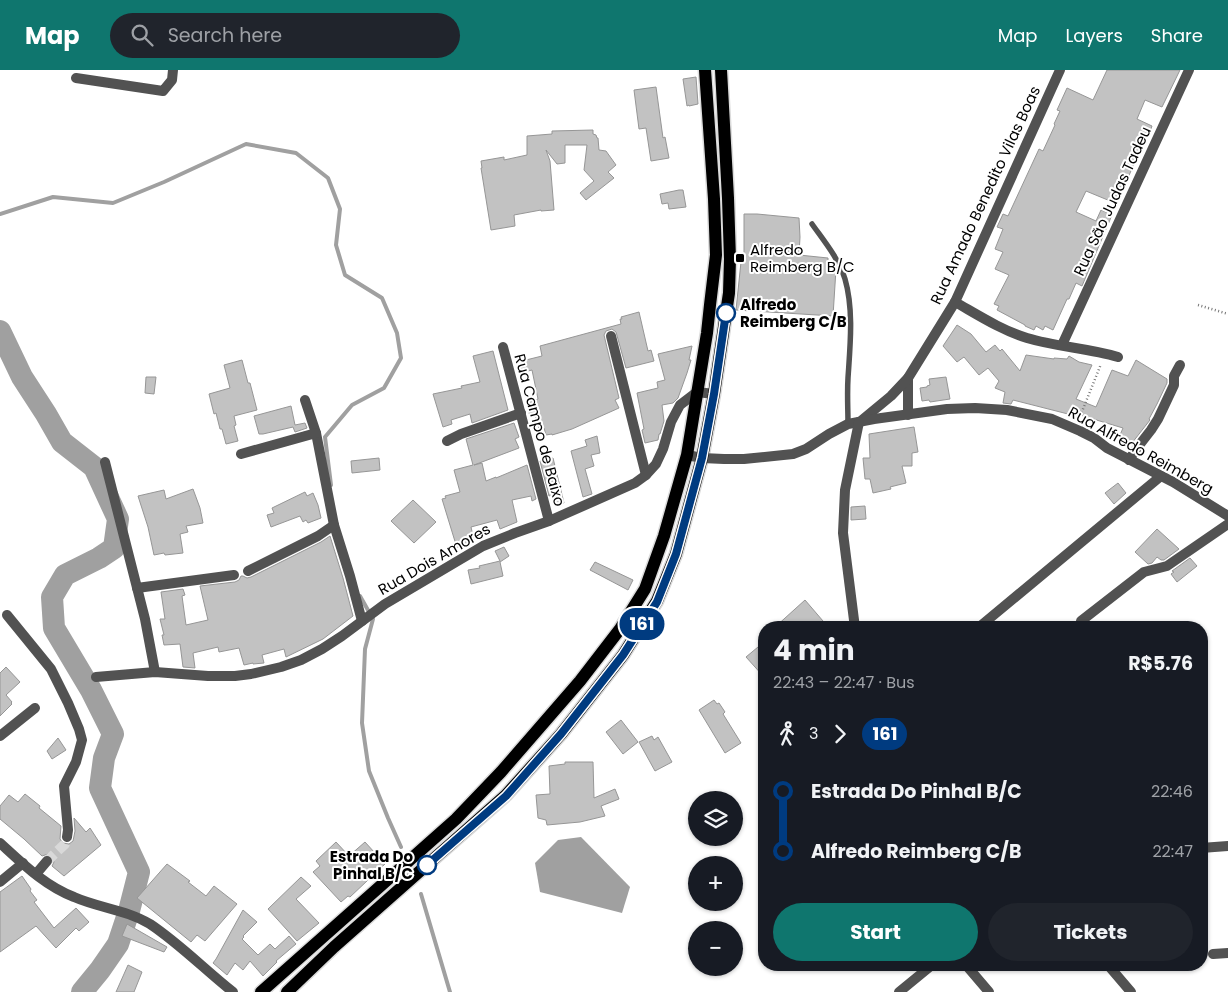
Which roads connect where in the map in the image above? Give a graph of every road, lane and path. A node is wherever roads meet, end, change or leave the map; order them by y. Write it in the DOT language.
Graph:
graph roads {
  1 [pos="173,70"];
  2 [pos="706,70"];
  3 [pos="721,70"];
  4 [pos="1060,70"];
  5 [pos="1189,70"];
  6 [pos="76,78"];
  7 [pos="812,224"];
  8 [pos="955,302"];
  9 [pos="1198,305"];
  10 [pos="1228,314"];
  11 [pos="611,336"];
  12 [pos="1062,345"];
  13 [pos="503,347"];
  14 [pos="1105,354"];
  15 [pos="1118,357"];
  16 [pos="1180,365"];
  17 [pos="908,378"];
  18 [pos="697,392"];
  19 [pos="714,394"];
  20 [pos="305,400"];
  21 [pos="521,414"];
  22 [pos="908,415"];
  23 [pos="859,422"];
  24 [pos="848,424"];
  25 [pos="316,434"];
  26 [pos="1094,438"];
  27 [pos="447,440"];
  28 [pos="241,454"];
  29 [pos="687,455"];
  30 [pos="702,458"];
  31 [pos="1129,460"];
  32 [pos="105,462"];
  33 [pos="646,475"];
  34 [pos="1162,476"];
  35 [pos="1228,517"];
  36 [pos="549,521"];
  37 [pos="334,525"];
  38 [pos="248,571"];
  39 [pos="234,575"];
  40 [pos="137,588"];
  41 [pos="7,615"];
  42 [pos="362,621"];
  43 [pos="854,621"];
  44 [pos="986,621"];
  45 [pos="1081,621"];
  46 [pos="155,672"];
  47 [pos="96,677"];
  48 [pos="35,708"];
  49 [pos="0,736"];
  50 [pos="67,837"];
  51 [pos="0,843"];
  52 [pos="1228,846"];
  53 [pos="1208,847"];
  54 [pos="47,861"];
  55 [pos="23,863"];
  56 [pos="36,874"];
  57 [pos="0,882"];
  58 [pos="1228,953"];
  59 [pos="1213,954"];
  60 [pos="925,971"];
  61 [pos="971,971"];
  62 [pos="1113,971"];
  63 [pos="233,992"];
  64 [pos="261,992"];
  65 [pos="287,992"];
  66 [pos="899,992"];
  67 [pos="989,992"];
  68 [pos="1131,992"];
  1 -- 6 [label="street"];
  2 -- 18 [label="main road"];
  3 -- 19 [label="main road"];
  4 -- 8 [label="street, Rua Amado Benedito Vilas Boas"];
  5 -- 12 [label="street, Rua São Judas Tadeu"];
  7 -- 24 [label="lane"];
  8 -- 12 [label="street"];
  8 -- 17 [label="street, Rua Amado Benedito Vilas Boas"];
  9 -- 10 [label="path"];
  11 -- 33 [label="street"];
  12 -- 14 [label="street"];
  13 -- 21 [label="street, Rua Campo de Baixo"];
  14 -- 15 [label="street"];
  14 -- 26 [label="path"];
  16 -- 31 [label="street"];
  17 -- 22 [label="street"];
  17 -- 23 [label="street, Rua Amado Benedito Vilas Boas"];
  18 -- 19 [label="street"];
  18 -- 29 [label="main road"];
  18 -- 33 [label="street, Rua Dois Amores"];
  19 -- 30 [label="main road"];
  20 -- 25 [label="street"];
  21 -- 27 [label="street"];
  21 -- 36 [label="street, Rua Campo de Baixo"];
  22 -- 23 [label="street, Rua Alfredo Reimberg"];
  22 -- 26 [label="street, Rua Alfredo Reimberg"];
  23 -- 24 [label="street, Rua Alfredo Reimberg"];
  23 -- 43 [label="street"];
  24 -- 30 [label="street, Rua Alfredo Reimberg"];
  25 -- 28 [label="street"];
  25 -- 37 [label="street"];
  26 -- 31 [label="street, Rua Alfredo Reimberg"];
  29 -- 30 [label="street, Rua Alfredo Reimberg"];
  29 -- 64 [label="main road"];
  30 -- 65 [label="main road"];
  31 -- 34 [label="street, Rua Alfredo Reimberg"];
  32 -- 40 [label="street"];
  33 -- 36 [label="street, Rua Dois Amores"];
  34 -- 35 [label="street, Rua Alfredo Reimberg"];
  34 -- 44 [label="street"];
  35 -- 45 [label="street"];
  36 -- 42 [label="street, Rua Dois Amores"];
  37 -- 38 [label="street"];
  37 -- 42 [label="street"];
  39 -- 40 [label="street"];
  40 -- 46 [label="street"];
  41 -- 50 [label="street"];
  42 -- 46 [label="street, Rua Dois Amores"];
  46 -- 47 [label="street, Rua Dois Amores"];
  48 -- 49 [label="street"];
  51 -- 55 [label="street"];
  52 -- 53 [label="street"];
  54 -- 56 [label="street"];
  55 -- 56 [label="street"];
  55 -- 57 [label="street"];
  56 -- 63 [label="street"];
  58 -- 59 [label="street"];
  60 -- 66 [label="street"];
  61 -- 67 [label="street"];
  62 -- 68 [label="street"];
}
